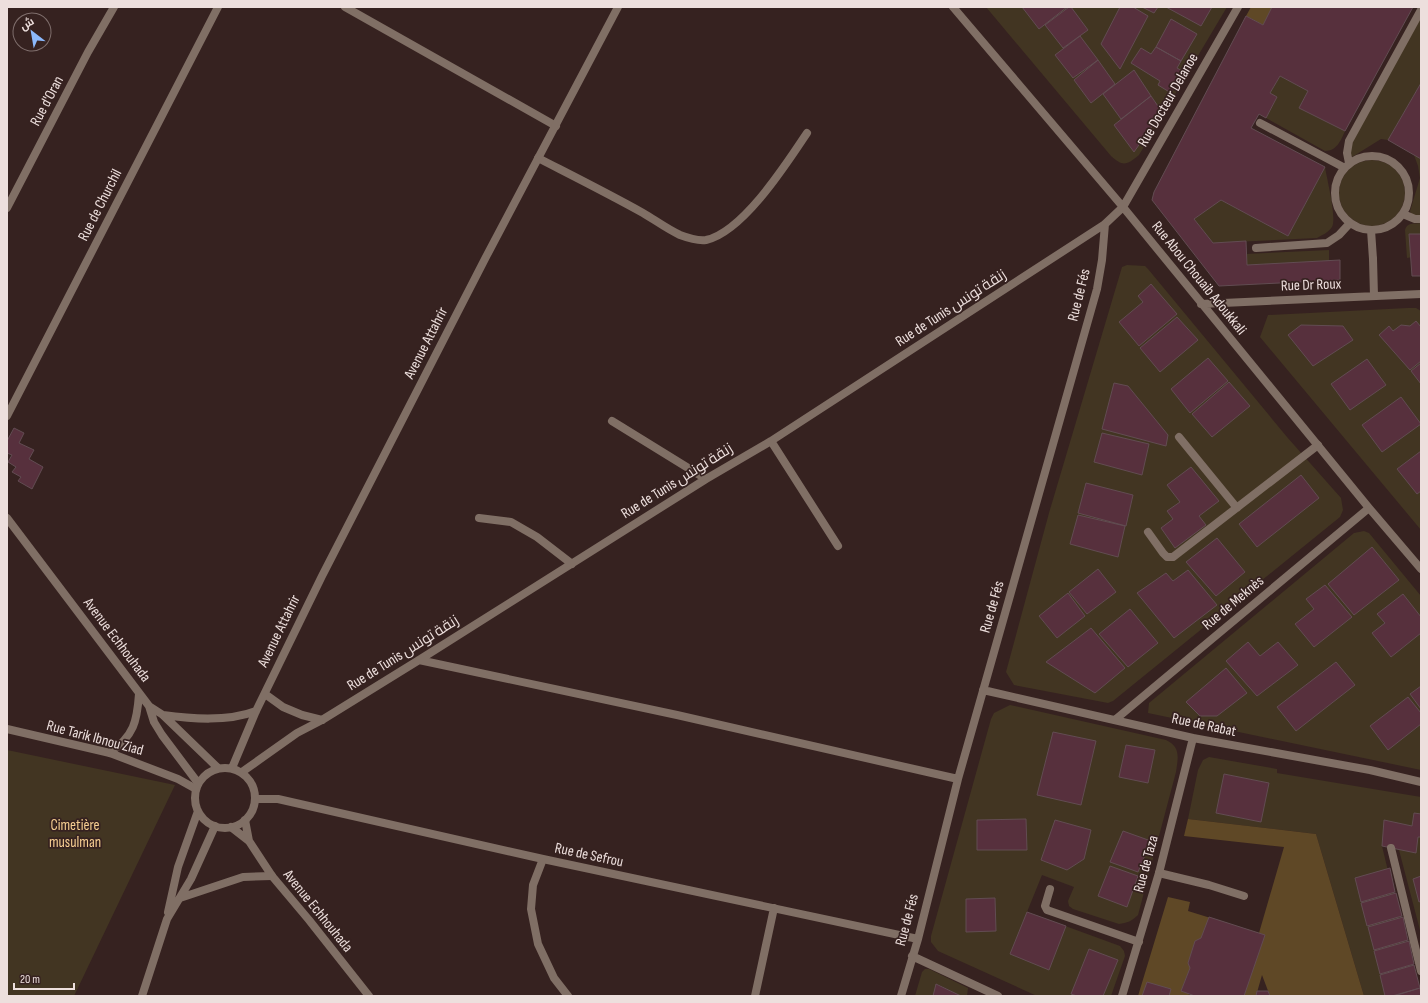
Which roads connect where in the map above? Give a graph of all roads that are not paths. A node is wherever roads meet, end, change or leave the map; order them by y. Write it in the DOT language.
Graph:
graph roads {
  1 [pos="114,7"];
  2 [pos="218,7"];
  3 [pos="345,7"];
  4 [pos="618,7"];
  5 [pos="953,7"];
  6 [pos="1238,7"];
  7 [pos="1421,10"];
  8 [pos="1260,123"];
  9 [pos="556,126"];
  10 [pos="807,133"];
  11 [pos="538,158"];
  12 [pos="1347,166"];
  13 [pos="1123,207"];
  14 [pos="7,208"];
  15 [pos="1403,214"];
  16 [pos="1421,219"];
  17 [pos="1350,223"];
  18 [pos="1104,224"];
  19 [pos="1371,230"];
  20 [pos="1256,248"];
  21 [pos="1421,294"];
  22 [pos="1374,296"];
  23 [pos="1202,304"];
  24 [pos="7,416"];
  25 [pos="612,421"];
  26 [pos="1180,437"];
  27 [pos="771,441"];
  28 [pos="1318,445"];
  29 [pos="706,479"];
  30 [pos="1237,508"];
  31 [pos="1369,508"];
  32 [pos="7,518"];
  33 [pos="479,518"];
  34 [pos="1148,532"];
  35 [pos="838,546"];
  36 [pos="572,564"];
  37 [pos="1421,569"];
  38 [pos="419,660"];
  39 [pos="983,690"];
  40 [pos="139,694"];
  41 [pos="265,694"];
  42 [pos="148,706"];
  43 [pos="256,711"];
  44 [pos="163,715"];
  45 [pos="322,720"];
  46 [pos="1116,720"];
  47 [pos="7,729"];
  48 [pos="1193,738"];
  49 [pos="110,753"];
  50 [pos="218,768"];
  51 [pos="232,768"];
  52 [pos="242,772"];
  53 [pos="958,778"];
  54 [pos="1421,782"];
  55 [pos="197,786"];
  56 [pos="255,799"];
  57 [pos="198,812"];
  58 [pos="245,820"];
  59 [pos="215,826"];
  60 [pos="231,827"];
  61 [pos="249,841"];
  62 [pos="1391,848"];
  63 [pos="544,859"];
  64 [pos="1159,873"];
  65 [pos="272,876"];
  66 [pos="1050,889"];
  67 [pos="1244,896"];
  68 [pos="180,898"];
  69 [pos="774,908"];
  70 [pos="167,919"];
  71 [pos="918,939"];
  72 [pos="1139,942"];
  73 [pos="912,956"];
  74 [pos="1421,971"];
  75 [pos="142,996"];
  76 [pos="369,996"];
  77 [pos="568,996"];
  78 [pos="755,996"];
  79 [pos="901,996"];
  80 [pos="998,996"];
  81 [pos="1122,996"];
  1 -- 14 [label="street, Rue d'Oran"];
  2 -- 24 [label="street, Rue de Churchil"];
  3 -- 9 [label="street"];
  4 -- 9 [label="street, Avenue Attahrir"];
  5 -- 13 [label="street, Rue Abou Chouaib Adoukkali"];
  6 -- 13 [label="street, Rue Docteur Delanoe"];
  7 -- 12 [label="street"];
  8 -- 12 [label="street"];
  9 -- 11 [label="street, Avenue Attahrir"];
  10 -- 11 [label="street"];
  11 -- 41 [label="street, Avenue Attahrir"];
  12 -- 15 [label="street"];
  12 -- 17 [label="street"];
  13 -- 18 [label="street, Rue de Tunis زنقة تونس"];
  13 -- 23 [label="street, Rue Abou Chouaib Adoukkali"];
  15 -- 16 [label="street"];
  15 -- 19 [label="street"];
  17 -- 19 [label="street"];
  17 -- 20 [label="street"];
  18 -- 27 [label="street, Rue de Tunis زنقة تونس"];
  18 -- 39 [label="street, Rue de Fés"];
  19 -- 22 [label="street"];
  21 -- 22 [label="street, Rue Dr Roux"];
  22 -- 23 [label="street, Rue Dr Roux"];
  23 -- 28 [label="street, Rue Abou Chouaib Adoukkali"];
  25 -- 29 [label="street"];
  26 -- 30 [label="street"];
  27 -- 29 [label="street, Rue de Tunis زنقة تونس"];
  27 -- 35 [label="street"];
  28 -- 30 [label="street"];
  28 -- 31 [label="street, Rue Abou Chouaib Adoukkali"];
  29 -- 36 [label="street, Rue de Tunis زنقة تونس"];
  30 -- 34 [label="street"];
  31 -- 37 [label="street, Rue Abou Chouaib Adoukkali"];
  31 -- 46 [label="street, Rue de Meknès"];
  32 -- 40 [label="street, Avenue Echhouhada"];
  33 -- 36 [label="street"];
  36 -- 38 [label="street, Rue de Tunis زنقة تونس"];
  38 -- 45 [label="street, Rue de Tunis زنقة تونس"];
  38 -- 53 [label="street"];
  39 -- 46 [label="street, Rue de Rabat"];
  39 -- 53 [label="street, Rue de Fés"];
  40 -- 42 [label="street, Avenue Echhouhada"];
  40 -- 49 [label="street"];
  41 -- 43 [label="street, Avenue Attahrir"];
  41 -- 45 [label="street"];
  42 -- 44 [label="street"];
  42 -- 55 [label="street, Avenue Echhouhada"];
  43 -- 44 [label="street"];
  43 -- 51 [label="street, Avenue Attahrir"];
  44 -- 50 [label="street"];
  45 -- 52 [label="street, Rue de Tunis زنقة تونس"];
  46 -- 48 [label="street, Rue de Rabat"];
  47 -- 49 [label="street, Rue Tarik Ibnou Ziad"];
  48 -- 54 [label="street, Rue de Rabat"];
  48 -- 64 [label="street, Rue de Taza"];
  49 -- 55 [label="street, Rue Tarik Ibnou Ziad"];
  50 -- 51 [label="street"];
  50 -- 55 [label="street"];
  51 -- 52 [label="street"];
  52 -- 56 [label="street"];
  53 -- 71 [label="street, Rue de Fés"];
  55 -- 57 [label="street"];
  56 -- 58 [label="street"];
  56 -- 63 [label="street, Rue de Sefrou"];
  57 -- 59 [label="street"];
  57 -- 70 [label="street"];
  58 -- 60 [label="street"];
  58 -- 61 [label="street, Avenue Echhouhada"];
  59 -- 60 [label="street"];
  59 -- 68 [label="street"];
  60 -- 61 [label="street, Avenue Echhouhada"];
  61 -- 65 [label="street, Avenue Echhouhada"];
  62 -- 74 [label="street"];
  63 -- 69 [label="street, Rue de Sefrou"];
  63 -- 77 [label="street"];
  64 -- 67 [label="street"];
  64 -- 72 [label="street, Rue de Taza"];
  65 -- 68 [label="street"];
  65 -- 76 [label="street, Avenue Echhouhada"];
  66 -- 72 [label="street"];
  68 -- 70 [label="street"];
  69 -- 71 [label="street, Rue de Sefrou"];
  69 -- 78 [label="street"];
  70 -- 75 [label="street"];
  71 -- 73 [label="street, Rue de Fés"];
  72 -- 81 [label="street, Rue de Taza"];
  73 -- 79 [label="street, Rue de Fés"];
  73 -- 80 [label="street"];
}
